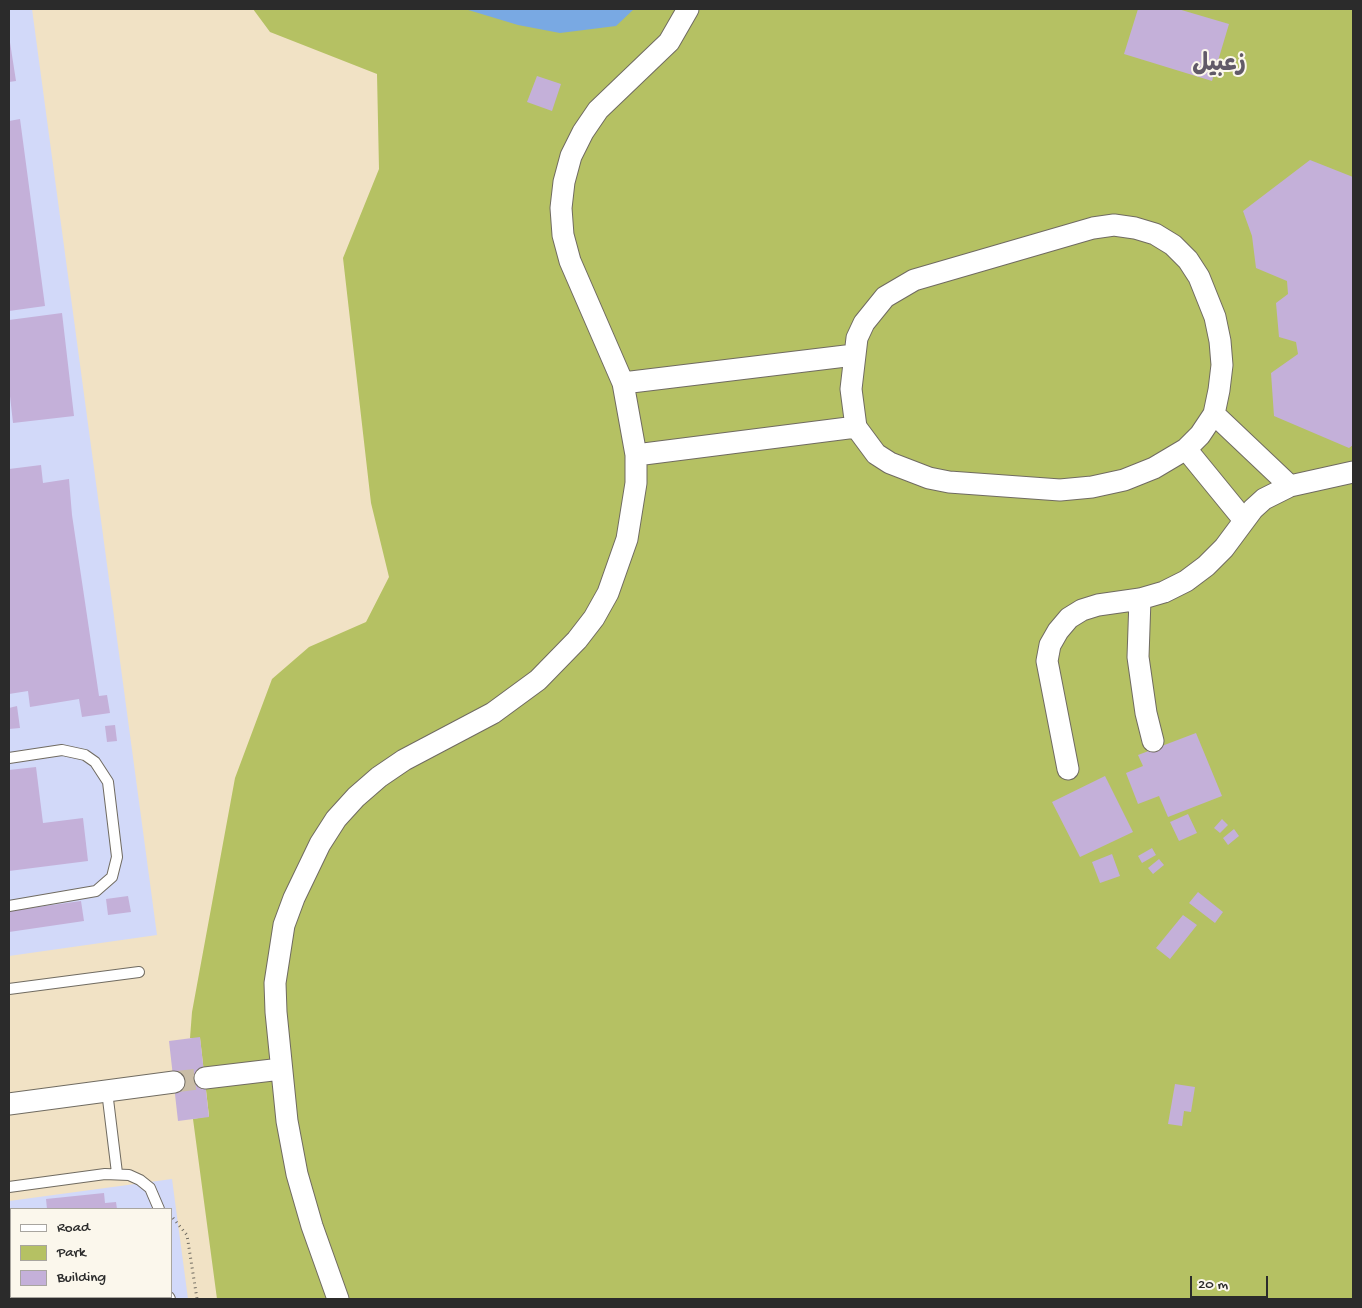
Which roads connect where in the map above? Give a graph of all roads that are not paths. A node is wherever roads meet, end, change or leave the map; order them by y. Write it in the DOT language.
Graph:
graph roads {
  1 [pos="688,9"];
  2 [pos="854,355"];
  3 [pos="623,383"];
  4 [pos="1214,414"];
  5 [pos="856,427"];
  6 [pos="1186,450"];
  7 [pos="636,455"];
  8 [pos="1353,472"];
  9 [pos="1290,486"];
  10 [pos="1244,520"];
  11 [pos="1140,599"];
  12 [pos="1152,740"];
  13 [pos="9,758"];
  14 [pos="1068,769"];
  15 [pos="9,906"];
  16 [pos="139,972"];
  17 [pos="9,989"];
  18 [pos="281,1068"];
  19 [pos="205,1078"];
  20 [pos="174,1082"];
  21 [pos="107,1091"];
  22 [pos="9,1104"];
  23 [pos="117,1173"];
  24 [pos="9,1187"];
  25 [pos="158,1208"];
  26 [pos="338,1299"];
  1 -- 3 [label="street"];
  2 -- 3 [label="street"];
  2 -- 4 [label="street"];
  2 -- 5 [label="street"];
  3 -- 7 [label="street"];
  4 -- 6 [label="street"];
  4 -- 9 [label="street"];
  5 -- 6 [label="street"];
  5 -- 7 [label="street"];
  6 -- 10 [label="street"];
  7 -- 18 [label="street"];
  8 -- 9 [label="street"];
  9 -- 10 [label="street"];
  10 -- 11 [label="street"];
  11 -- 12 [label="street"];
  11 -- 14 [label="street"];
  13 -- 15 [label="lane"];
  16 -- 17 [label="lane"];
  18 -- 19 [label="street"];
  18 -- 26 [label="street"];
  20 -- 21 [label="street"];
  21 -- 22 [label="street"];
  21 -- 23 [label="lane"];
  23 -- 24 [label="lane"];
  23 -- 25 [label="lane"];
}
